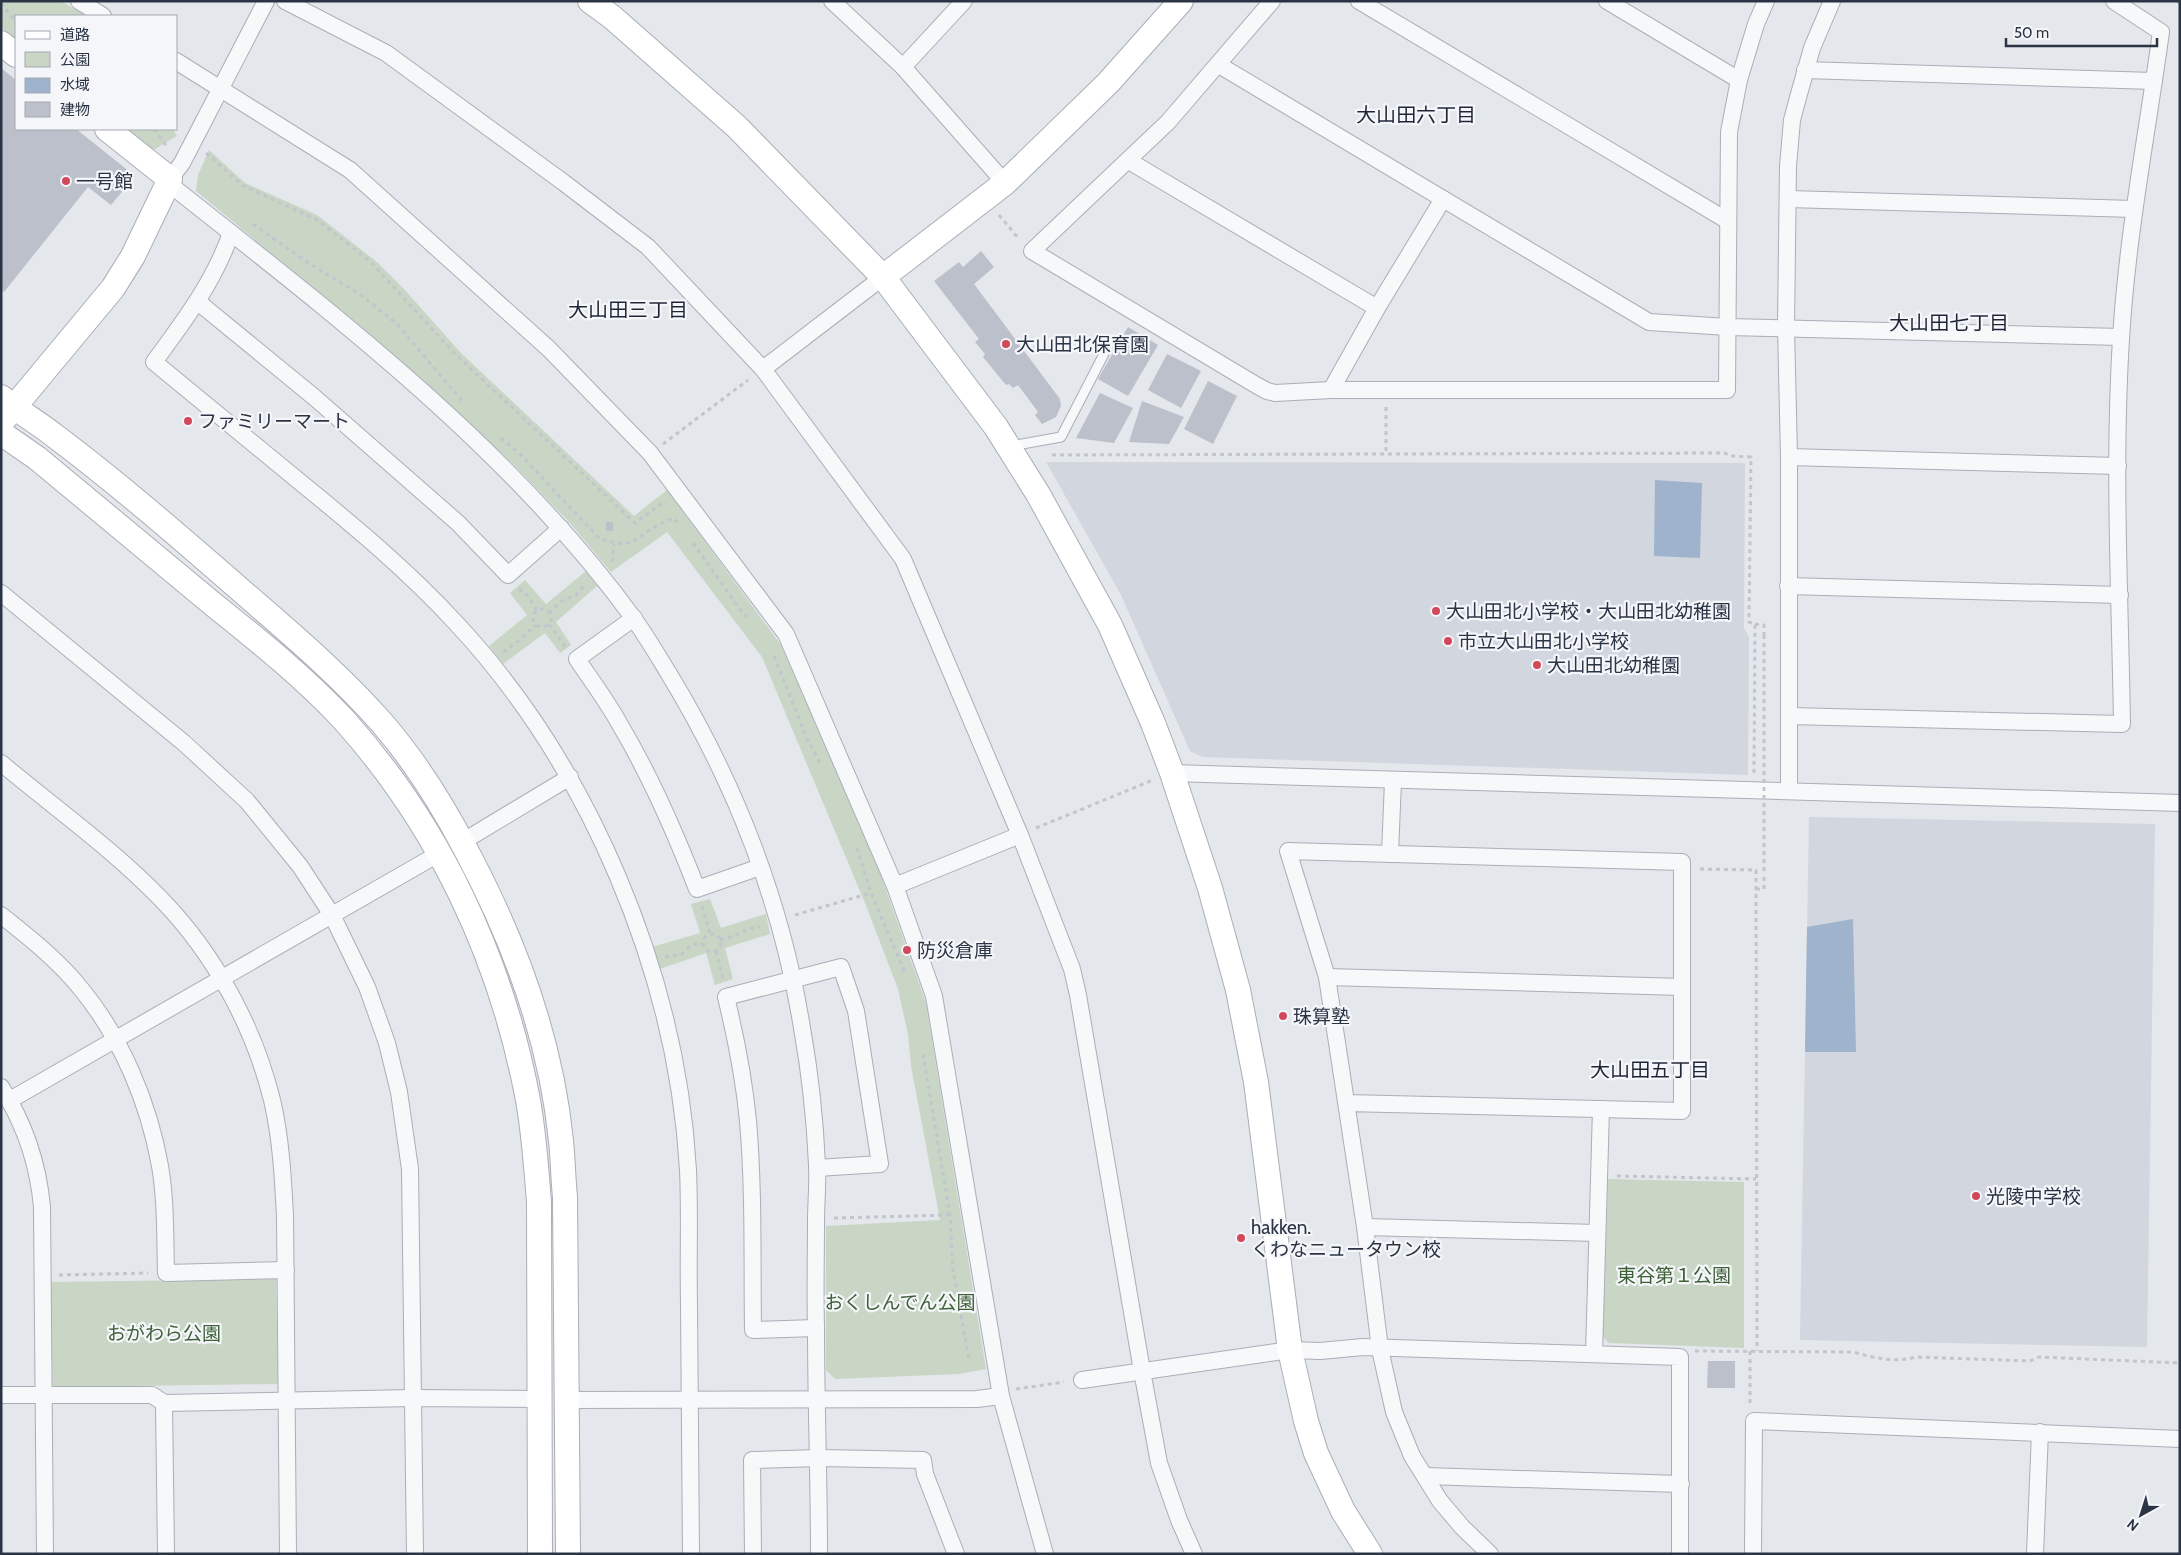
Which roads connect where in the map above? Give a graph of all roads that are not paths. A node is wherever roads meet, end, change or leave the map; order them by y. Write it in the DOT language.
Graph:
graph roads {
  1 [pos="79,1"];
  2 [pos="266,1"];
  3 [pos="285,1"];
  4 [pos="590,1"];
  5 [pos="832,1"];
  6 [pos="964,1"];
  7 [pos="1181,1"];
  8 [pos="1272,1"];
  9 [pos="1359,1"];
  10 [pos="1607,1"];
  11 [pos="1766,1"];
  12 [pos="1832,1"];
  13 [pos="2114,1"];
  14 [pos="101,15"];
  15 [pos="1,42"];
  16 [pos="15,54"];
  17 [pos="178,62"];
  18 [pos="1219,65"];
  19 [pos="903,67"];
  20 [pos="1806,70"];
  21 [pos="1739,80"];
  22 [pos="2154,81"];
  23 [pos="220,88"];
  24 [pos="109,130"];
  25 [pos="1129,161"];
  26 [pos="169,182"];
  27 [pos="1005,183"];
  28 [pos="1442,199"];
  29 [pos="1788,199"];
  30 [pos="2134,209"];
  31 [pos="1728,221"];
  32 [pos="231,233"];
  33 [pos="883,277"];
  34 [pos="198,302"];
  35 [pos="1377,308"];
  36 [pos="1728,327"];
  37 [pos="1786,327"];
  38 [pos="2121,337"];
  39 [pos="1104,354"];
  40 [pos="763,369"];
  41 [pos="1331,390"];
  42 [pos="5,409"];
  43 [pos="1,434"];
  44 [pos="1008,446"];
  45 [pos="1789,457"];
  46 [pos="2118,466"];
  47 [pos="561,528"];
  48 [pos="1788,586"];
  49 [pos="1,593"];
  50 [pos="2120,595"];
  51 [pos="634,618"];
  52 [pos="1789,716"];
  53 [pos="1,763"];
  54 [pos="1172,773"];
  55 [pos="570,777"];
  56 [pos="1392,781"];
  57 [pos="1789,791"];
  58 [pos="2180,803"];
  59 [pos="1020,835"];
  60 [pos="462,842"];
  61 [pos="440,853"];
  62 [pos="1390,854"];
  63 [pos="760,867"];
  64 [pos="895,886"];
  65 [pos="1,915"];
  66 [pos="332,915"];
  67 [pos="1328,977"];
  68 [pos="793,978"];
  69 [pos="221,979"];
  70 [pos="1682,987"];
  71 [pos="115,1040"];
  72 [pos="6,1094"];
  73 [pos="1346,1103"];
  74 [pos="1601,1108"];
  75 [pos="817,1168"];
  76 [pos="1365,1227"];
  77 [pos="1597,1233"];
  78 [pos="286,1270"];
  79 [pos="816,1328"];
  80 [pos="1380,1349"];
  81 [pos="1290,1350"];
  82 [pos="1594,1354"];
  83 [pos="1142,1371"];
  84 [pos="1082,1380"];
  85 [pos="44,1394"];
  86 [pos="1001,1394"];
  87 [pos="1,1395"];
  88 [pos="413,1398"];
  89 [pos="539,1399"];
  90 [pos="567,1400"];
  91 [pos="818,1400"];
  92 [pos="689,1401"];
  93 [pos="286,1402"];
  94 [pos="164,1403"];
  95 [pos="2040,1432"];
  96 [pos="2180,1439"];
  97 [pos="820,1458"];
  98 [pos="1424,1476"];
  99 [pos="1681,1484"];
  100 [pos="46,1554"];
  101 [pos="166,1554"];
  102 [pos="288,1554"];
  103 [pos="415,1554"];
  104 [pos="540,1554"];
  105 [pos="568,1554"];
  106 [pos="692,1554"];
  107 [pos="753,1554"];
  108 [pos="819,1554"];
  109 [pos="956,1554"];
  110 [pos="1045,1554"];
  111 [pos="1194,1554"];
  112 [pos="1370,1554"];
  113 [pos="1490,1554"];
  114 [pos="1680,1554"];
  115 [pos="1753,1554"];
  116 [pos="2035,1554"];
  1 -- 14 [label="street"];
  2 -- 23 [label="street"];
  3 -- 40 [label="street"];
  4 -- 33 [label="street"];
  5 -- 19 [label="street"];
  6 -- 19 [label="street"];
  7 -- 27 [label="street"];
  8 -- 18 [label="street"];
  9 -- 31 [label="street"];
  10 -- 21 [label="street"];
  11 -- 21 [label="street"];
  12 -- 20 [label="street"];
  13 -- 22 [label="street"];
  15 -- 16 [label="street"];
  17 -- 23 [label="street"];
  18 -- 25 [label="street"];
  18 -- 28 [label="street"];
  19 -- 27 [label="street"];
  20 -- 22 [label="street"];
  20 -- 29 [label="street"];
  21 -- 31 [label="street"];
  22 -- 30 [label="street"];
  23 -- 26 [label="street"];
  23 -- 64 [label="street"];
  24 -- 26 [label="street"];
  25 -- 35 [label="street"];
  25 -- 41 [label="street"];
  26 -- 32 [label="street"];
  26 -- 42 [label="street"];
  27 -- 33 [label="street"];
  28 -- 35 [label="street"];
  28 -- 36 [label="street"];
  29 -- 30 [label="street"];
  29 -- 37 [label="street"];
  30 -- 38 [label="street"];
  31 -- 36 [label="street"];
  32 -- 34 [label="street"];
  32 -- 47 [label="street"];
  33 -- 40 [label="street"];
  33 -- 44 [label="street"];
  34 -- 47 [label="street"];
  34 -- 55 [label="street"];
  35 -- 41 [label="street"];
  36 -- 37 [label="street"];
  36 -- 41 [label="street"];
  37 -- 38 [label="street"];
  37 -- 45 [label="street"];
  38 -- 46 [label="street"];
  39 -- 44 [label="lane"];
  40 -- 59 [label="street"];
  42 -- 60 [label="street"];
  43 -- 61 [label="street"];
  44 -- 54 [label="street"];
  45 -- 46 [label="street"];
  45 -- 48 [label="street"];
  46 -- 50 [label="street"];
  47 -- 51 [label="street"];
  48 -- 50 [label="street"];
  48 -- 52 [label="street"];
  49 -- 66 [label="street"];
  50 -- 52 [label="street"];
  51 -- 63 [label="street"];
  51 -- 63 [label="street"];
  52 -- 57 [label="street"];
  53 -- 69 [label="street"];
  54 -- 56 [label="street"];
  54 -- 81 [label="street"];
  55 -- 60 [label="street"];
  55 -- 92 [label="street"];
  56 -- 57 [label="street"];
  56 -- 62 [label="street"];
  57 -- 58 [label="street"];
  59 -- 64 [label="street"];
  59 -- 83 [label="street"];
  60 -- 90 [label="street"];
  61 -- 66 [label="street"];
  61 -- 89 [label="street"];
  62 -- 67 [label="street"];
  62 -- 70 [label="street"];
  63 -- 68 [label="street"];
  64 -- 86 [label="street"];
  65 -- 71 [label="street"];
  66 -- 69 [label="street"];
  66 -- 88 [label="street"];
  67 -- 70 [label="street"];
  67 -- 73 [label="street"];
  68 -- 75 [label="street"];
  68 -- 75 [label="street"];
  68 -- 79 [label="street"];
  69 -- 71 [label="street"];
  69 -- 78 [label="street"];
  70 -- 74 [label="street"];
  71 -- 72 [label="street"];
  71 -- 78 [label="street"];
  72 -- 85 [label="street"];
  73 -- 74 [label="street"];
  73 -- 76 [label="street"];
  74 -- 77 [label="street"];
  75 -- 79 [label="street"];
  76 -- 77 [label="street"];
  76 -- 80 [label="street"];
  77 -- 82 [label="street"];
  78 -- 93 [label="street"];
  79 -- 91 [label="street"];
  80 -- 81 [label="street"];
  80 -- 82 [label="street"];
  80 -- 98 [label="street"];
  81 -- 83 [label="street"];
  81 -- 112 [label="street"];
  82 -- 99 [label="street"];
  83 -- 84 [label="street"];
  83 -- 111 [label="street"];
  85 -- 87 [label="street"];
  85 -- 94 [label="street"];
  85 -- 100 [label="street"];
  86 -- 91 [label="street"];
  86 -- 110 [label="street"];
  88 -- 89 [label="street"];
  88 -- 93 [label="street"];
  88 -- 103 [label="street"];
  89 -- 104 [label="street"];
  90 -- 92 [label="street"];
  90 -- 105 [label="street"];
  91 -- 92 [label="street"];
  91 -- 97 [label="street"];
  92 -- 106 [label="street"];
  93 -- 94 [label="street"];
  93 -- 102 [label="street"];
  94 -- 101 [label="street"];
  95 -- 96 [label="street"];
  95 -- 115 [label="street"];
  95 -- 116 [label="street"];
  97 -- 107 [label="street"];
  97 -- 108 [label="street"];
  97 -- 109 [label="street"];
  98 -- 99 [label="street"];
  98 -- 113 [label="street"];
  99 -- 114 [label="street"];
}
